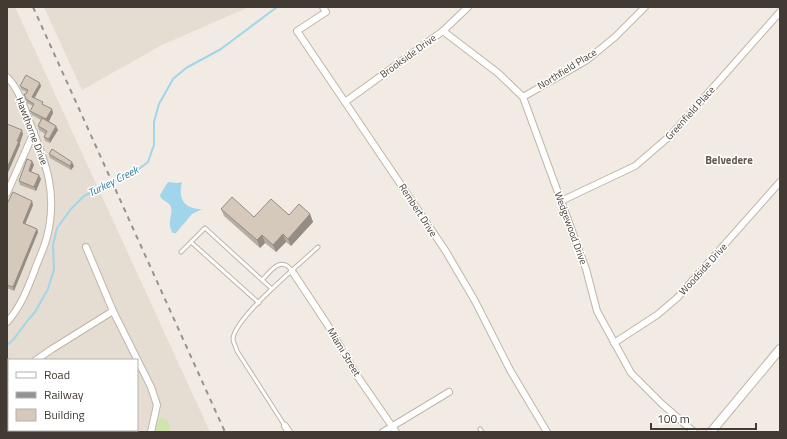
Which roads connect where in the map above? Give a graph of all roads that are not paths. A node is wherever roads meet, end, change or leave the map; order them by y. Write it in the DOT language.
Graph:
graph roads {
  1 [pos="323,7"];
  2 [pos="468,7"];
  3 [pos="645,7"];
  4 [pos="780,12"];
  5 [pos="442,31"];
  6 [pos="7,77"];
  7 [pos="523,97"];
  8 [pos="345,102"];
  9 [pos="34,132"];
  10 [pos="780,182"];
  11 [pos="7,193"];
  12 [pos="561,200"];
  13 [pos="191,242"];
  14 [pos="86,247"];
  15 [pos="318,247"];
  16 [pos="181,252"];
  17 [pos="292,271"];
  18 [pos="262,280"];
  19 [pos="271,288"];
  20 [pos="259,302"];
  21 [pos="113,311"];
  22 [pos="7,322"];
  23 [pos="614,343"];
  24 [pos="780,349"];
  25 [pos="37,359"];
  26 [pos="135,359"];
  27 [pos="139,369"];
  28 [pos="449,392"];
  29 [pos="392,426"];
  30 [pos="287,429"];
  31 [pos="151,432"];
  32 [pos="383,432"];
  33 [pos="396,432"];
  34 [pos="547,432"];
  35 [pos="694,432"];
  36 [pos="711,432"];
  1 -- 8 [label="street, Rembert Drive"];
  2 -- 5 [label="street, Brookside Drive"];
  3 -- 7 [label="street, Northfield Place"];
  4 -- 12 [label="street, Greenfield Place"];
  5 -- 7 [label="street, Wedgewood Drive"];
  5 -- 8 [label="street, Brookside Drive"];
  6 -- 9 [label="street, Hawthorne Drive"];
  7 -- 12 [label="street, Wedgewood Drive"];
  8 -- 34 [label="street, Rembert Drive"];
  9 -- 11 [label="street"];
  9 -- 22 [label="street, Hawthorne Drive"];
  10 -- 23 [label="street, Woodside Drive"];
  12 -- 23 [label="street, Wedgewood Drive"];
  13 -- 16 [label="lane"];
  13 -- 18 [label="lane"];
  13 -- 20 [label="lane"];
  14 -- 21 [label="street"];
  15 -- 17 [label="lane"];
  17 -- 18 [label="lane"];
  17 -- 19 [label="lane"];
  17 -- 29 [label="street, Miami Street"];
  18 -- 19 [label="lane"];
  19 -- 20 [label="lane"];
  20 -- 30 [label="lane"];
  21 -- 25 [label="street"];
  21 -- 26 [label="street"];
  23 -- 35 [label="street, Wedgewood Drive"];
  24 -- 36 [label="street"];
  27 -- 31 [label="street"];
  28 -- 29 [label="street"];
  29 -- 32 [label="street"];
  29 -- 33 [label="street, Miami Street"];
}
